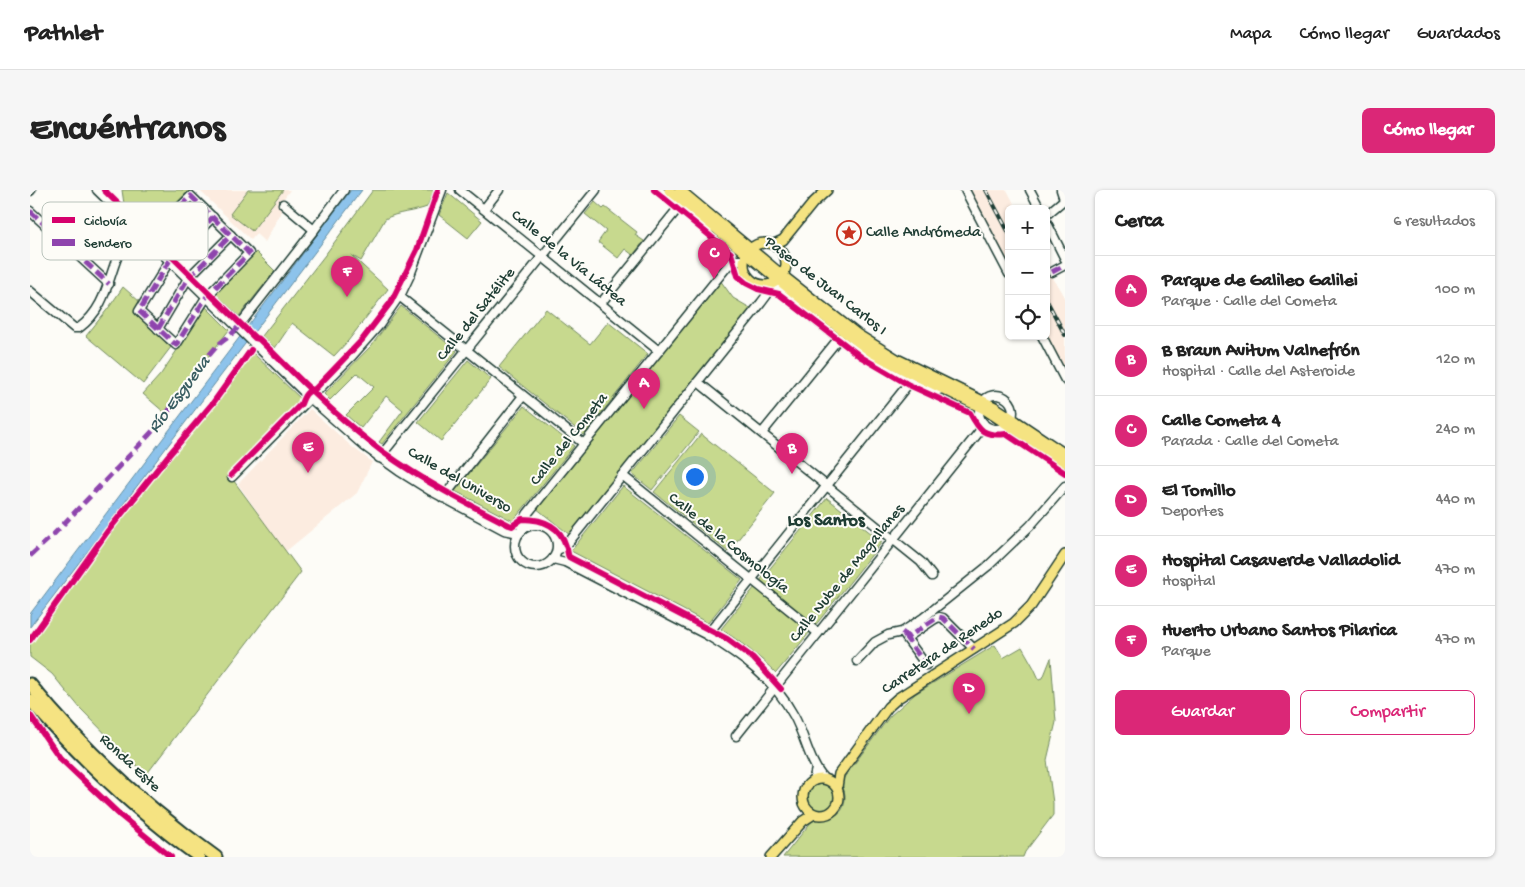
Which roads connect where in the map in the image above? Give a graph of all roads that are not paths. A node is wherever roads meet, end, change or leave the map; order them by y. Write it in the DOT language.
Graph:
graph roads {
  1 [pos="97,190"];
  2 [pos="344,190"];
  3 [pos="442,190"];
  4 [pos="460,190"];
  5 [pos="499,190"];
  6 [pos="596,190"];
  7 [pos="658,190"];
  8 [pos="669,190"];
  9 [pos="680,190"];
  10 [pos="828,190"];
  11 [pos="965,190"];
  12 [pos="1030,190"];
  13 [pos="1061,190"];
  14 [pos="1065,199"];
  15 [pos="109,202"];
  16 [pos="185,202"];
  17 [pos="197,202"];
  18 [pos="283,204"];
  19 [pos="1038,205"];
  20 [pos="680,206"];
  21 [pos="484,209"];
  22 [pos="30,211"];
  23 [pos="1050,211"];
  24 [pos="208,213"];
  25 [pos="212,217"];
  26 [pos="208,221"];
  27 [pos="42,222"];
  28 [pos="715,227"];
  29 [pos="1050,227"];
  30 [pos="314,230"];
  31 [pos="231,235"];
  32 [pos="1062,246"];
  33 [pos="777,247"];
  34 [pos="747,254"];
  35 [pos="542,256"];
  36 [pos="208,258"];
  37 [pos="1065,259"];
  38 [pos="83,260"];
  39 [pos="117,260"];
  40 [pos="171,260"];
  41 [pos="175,260"];
  42 [pos="206,260"];
  43 [pos="1065,265"];
  44 [pos="1005,266"];
  45 [pos="1052,272"];
  46 [pos="187,279"];
  47 [pos="775,281"];
  48 [pos="109,284"];
  49 [pos="30,290"];
  50 [pos="213,290"];
  51 [pos="207,296"];
  52 [pos="399,296"];
  53 [pos="601,303"];
  54 [pos="158,328"];
  55 [pos="239,328"];
  56 [pos="839,338"];
  57 [pos="1044,340"];
  58 [pos="466,350"];
  59 [pos="659,350"];
  60 [pos="1065,380"];
  61 [pos="698,382"];
  62 [pos="910,382"];
  63 [pos="942,388"];
  64 [pos="523,396"];
  65 [pos="310,398"];
  66 [pos="981,404"];
  67 [pos="1010,422"];
  68 [pos="984,427"];
  69 [pos="762,434"];
  70 [pos="584,444"];
  71 [pos="1065,454"];
  72 [pos="380,458"];
  73 [pos="1065,463"];
  74 [pos="622,476"];
  75 [pos="232,477"];
  76 [pos="826,486"];
  77 [pos="1065,486"];
  78 [pos="443,498"];
  79 [pos="504,530"];
  80 [pos="520,532"];
  81 [pos="893,539"];
  82 [pos="515,542"];
  83 [pos="556,554"];
  84 [pos="1065,556"];
  85 [pos="932,576"];
  86 [pos="751,580"];
  87 [pos="818,633"];
  88 [pos="903,633"];
  89 [pos="706,635"];
  90 [pos="974,649"];
  91 [pos="856,661"];
  92 [pos="926,665"];
  93 [pos="30,684"];
  94 [pos="774,687"];
  95 [pos="30,700"];
  96 [pos="736,736"];
  97 [pos="816,769"];
  98 [pos="839,774"];
  99 [pos="826,779"];
  100 [pos="813,781"];
  101 [pos="837,787"];
  102 [pos="811,811"];
  103 [pos="199,857"];
  104 [pos="216,857"];
  105 [pos="771,857"];
  1 -- 15 [label="street, Calle del Universo"];
  2 -- 30 [label="street"];
  3 -- 52 [label="street"];
  4 -- 21 [label="street, Calle de la Vía Láctea"];
  5 -- 21 [label="street"];
  6 -- 35 [label="street, Calle del Satélite"];
  7 -- 20 [label="street"];
  8 -- 28 [label="main road, Paseo de Juan Carlos I"];
  9 -- 34 [label="main road, Paseo de Juan Carlos I"];
  10 -- 33 [label="main road"];
  11 -- 44 [label="street"];
  12 -- 19 [label="street"];
  13 -- 14 [label="street"];
  14 -- 23 [label="street"];
  16 -- 17 [label="street"];
  18 -- 30 [label="street"];
  20 -- 28 [label="street"];
  20 -- 53 [label="street"];
  21 -- 35 [label="street, Calle de la Vía Láctea"];
  22 -- 27 [label="street"];
  24 -- 25 [label="street"];
  25 -- 26 [label="street"];
  25 -- 31 [label="street"];
  28 -- 34 [label="main road, Paseo de Juan Carlos I"];
  29 -- 32 [label="street"];
  30 -- 55 [label="street"];
  31 -- 36 [label="street"];
  31 -- 50 [label="street"];
  32 -- 37 [label="street"];
  33 -- 34 [label="main road"];
  33 -- 47 [label="main road"];
  34 -- 47 [label="main road, Paseo de Juan Carlos I"];
  34 -- 47 [label="main road"];
  34 -- 59 [label="street, Calle del Cometa"];
  35 -- 53 [label="street, Calle de la Vía Láctea"];
  35 -- 58 [label="street, Calle del Satélite"];
  38 -- 48 [label="street"];
  39 -- 48 [label="street"];
  40 -- 54 [label="street"];
  41 -- 46 [label="street, Calle del Universo"];
  42 -- 46 [label="street"];
  43 -- 45 [label="street"];
  46 -- 51 [label="street, Calle del Universo"];
  46 -- 54 [label="street"];
  47 -- 56 [label="street, Paseo de Juan Carlos I"];
  47 -- 61 [label="street"];
  47 -- 63 [label="main road, Paseo de Juan Carlos I"];
  47 -- 66 [label="main road, Paseo de Juan Carlos I"];
  48 -- 49 [label="street"];
  51 -- 54 [label="street"];
  51 -- 55 [label="street, Calle del Universo"];
  52 -- 58 [label="street"];
  52 -- 65 [label="street"];
  53 -- 59 [label="street, Calle de la Vía Láctea"];
  55 -- 65 [label="street, Calle del Universo"];
  56 -- 62 [label="street, Paseo de Juan Carlos I"];
  56 -- 69 [label="street"];
  57 -- 60 [label="street"];
  58 -- 64 [label="street"];
  58 -- 72 [label="street, Calle del Satélite"];
  59 -- 70 [label="street, Calle del Cometa"];
  61 -- 69 [label="street"];
  61 -- 74 [label="street"];
  62 -- 63 [label="street, Paseo de Juan Carlos I"];
  62 -- 76 [label="street"];
  63 -- 66 [label="main road, Paseo de Juan Carlos I"];
  64 -- 70 [label="street"];
  64 -- 78 [label="street"];
  65 -- 72 [label="street, Calle del Universo"];
  65 -- 75 [label="street"];
  66 -- 67 [label="main road, Paseo de Juan Carlos I"];
  66 -- 67 [label="street"];
  66 -- 68 [label="street"];
  67 -- 68 [label="street"];
  67 -- 71 [label="main road, Paseo de Juan Carlos I"];
  67 -- 73 [label="main road, Paseo de Juan Carlos I"];
  68 -- 81 [label="street, Calle Nube de Magallanes"];
  69 -- 76 [label="street"];
  70 -- 80 [label="street, Calle del Cometa"];
  72 -- 78 [label="street, Calle del Universo"];
  74 -- 83 [label="street"];
  74 -- 86 [label="street, Calle de la Cosmología"];
  76 -- 81 [label="street"];
  76 -- 86 [label="street"];
  77 -- 88 [label="street"];
  78 -- 79 [label="street, Calle del Universo"];
  79 -- 80 [label="street, Calle del Universo"];
  79 -- 82 [label="street, Calle del Universo"];
  80 -- 82 [label="street"];
  80 -- 83 [label="street"];
  81 -- 85 [label="street"];
  81 -- 87 [label="street, Calle Nube de Magallanes"];
  82 -- 83 [label="street"];
  83 -- 89 [label="street"];
  84 -- 90 [label="main road, Carretera de Renedo"];
  86 -- 87 [label="street, Calle de la Cosmología"];
  86 -- 89 [label="street"];
  87 -- 94 [label="street, Calle Nube de Magallanes"];
  88 -- 90 [label="street"];
  88 -- 91 [label="street"];
  88 -- 92 [label="street"];
  89 -- 94 [label="street"];
  90 -- 98 [label="main road, Carretera de Renedo"];
  93 -- 104 [label="highway, Ronda Este"];
  94 -- 96 [label="street, Calle Nube de Magallanes"];
  94 -- 97 [label="street"];
  95 -- 103 [label="highway, Ronda Este"];
  97 -- 99 [label="street"];
  97 -- 100 [label="street"];
  98 -- 99 [label="main road, Carretera de Renedo"];
  98 -- 101 [label="main road, Carretera de Renedo"];
  99 -- 100 [label="main road"];
  99 -- 101 [label="main road"];
  100 -- 102 [label="main road"];
  101 -- 102 [label="main road"];
  102 -- 105 [label="main road"];
}
